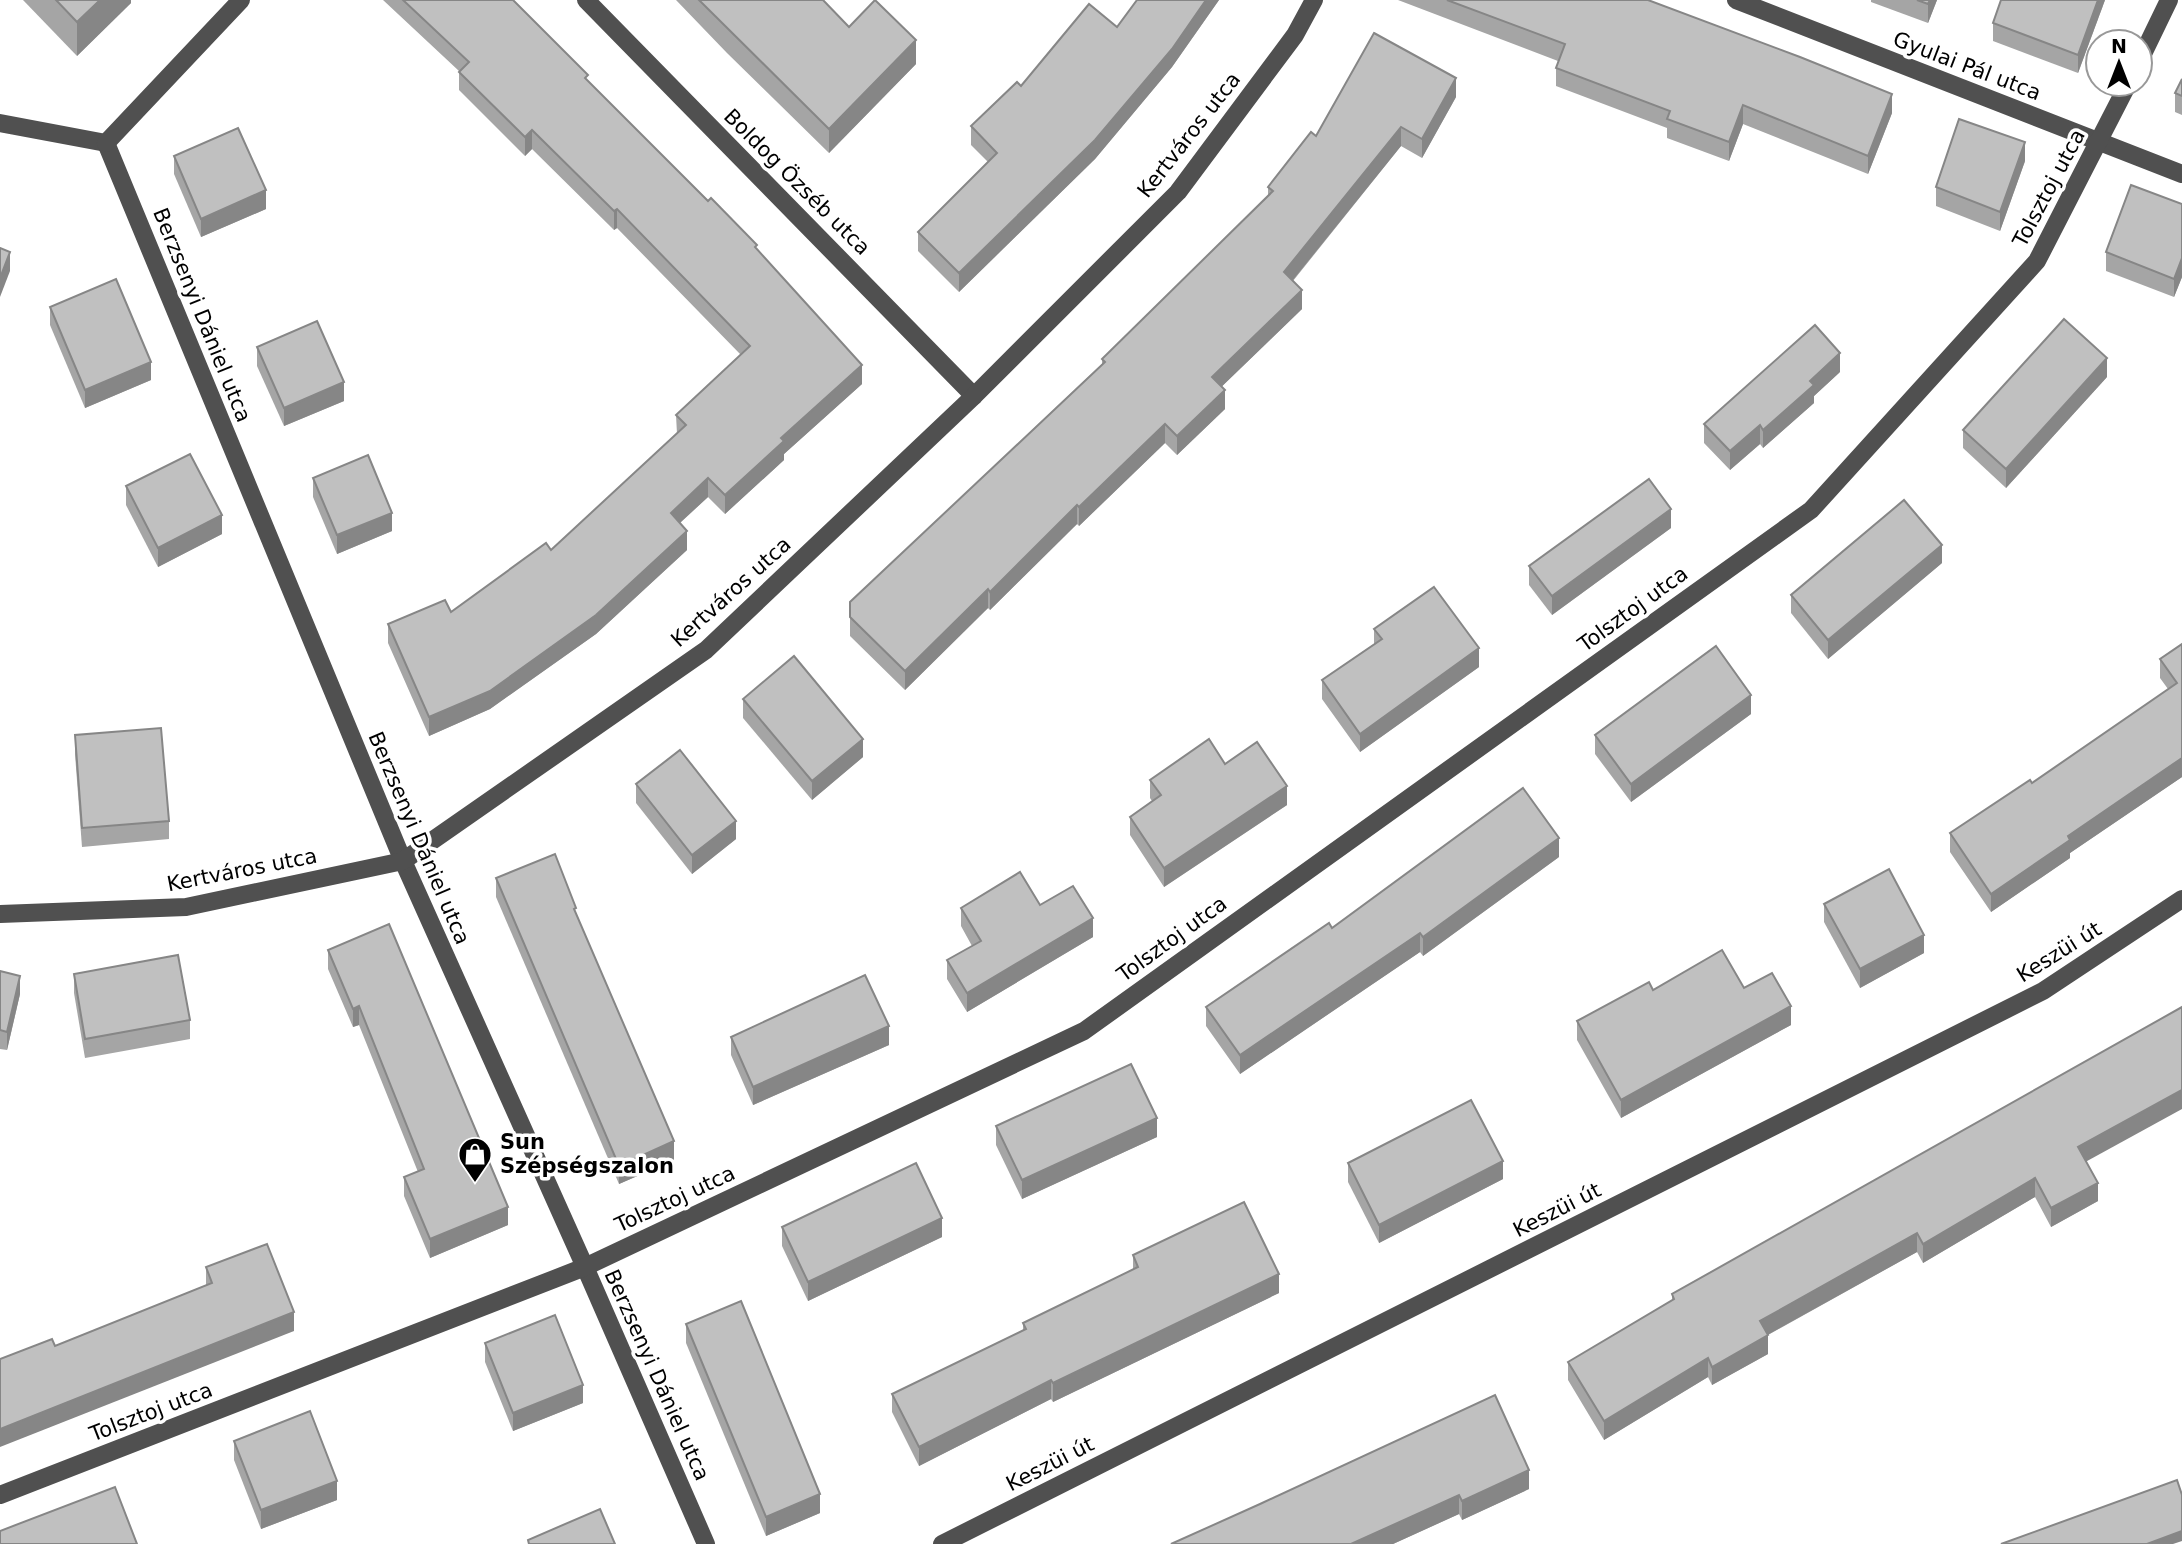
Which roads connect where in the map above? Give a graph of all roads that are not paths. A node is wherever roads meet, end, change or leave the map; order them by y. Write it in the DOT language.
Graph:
graph roads {
  1 [pos="241,0"];
  2 [pos="586,0"];
  3 [pos="1314,0"];
  4 [pos="1736,0"];
  5 [pos="2169,0"];
  6 [pos="2154,31"];
  7 [pos="2121,98"];
  8 [pos="0,123"];
  9 [pos="2100,142"];
  10 [pos="106,143"];
  11 [pos="2182,174"];
  12 [pos="974,396"];
  13 [pos="403,862"];
  14 [pos="2182,899"];
  15 [pos="0,914"];
  16 [pos="585,1267"];
  17 [pos="0,1495"];
  18 [pos="706,1544"];
  19 [pos="942,1544"];
  1 -- 10 [label="street"];
  2 -- 12 [label="street, Boldog Özséb utca"];
  3 -- 12 [label="street, Kertváros utca"];
  4 -- 9 [label="street, Gyulai Pál utca"];
  5 -- 6 [label="street"];
  7 -- 9 [label="street, Tolsztoj utca"];
  8 -- 10 [label="street"];
  9 -- 11 [label="street, Gyulai Pál utca"];
  9 -- 16 [label="street, Tolsztoj utca"];
  10 -- 13 [label="street, Berzsenyi Dániel utca"];
  12 -- 13 [label="street, Kertváros utca"];
  13 -- 15 [label="street, Kertváros utca"];
  13 -- 16 [label="street, Berzsenyi Dániel utca"];
  14 -- 19 [label="street, Keszüi út"];
  16 -- 17 [label="street, Tolsztoj utca"];
  16 -- 18 [label="street, Berzsenyi Dániel utca"];
}
